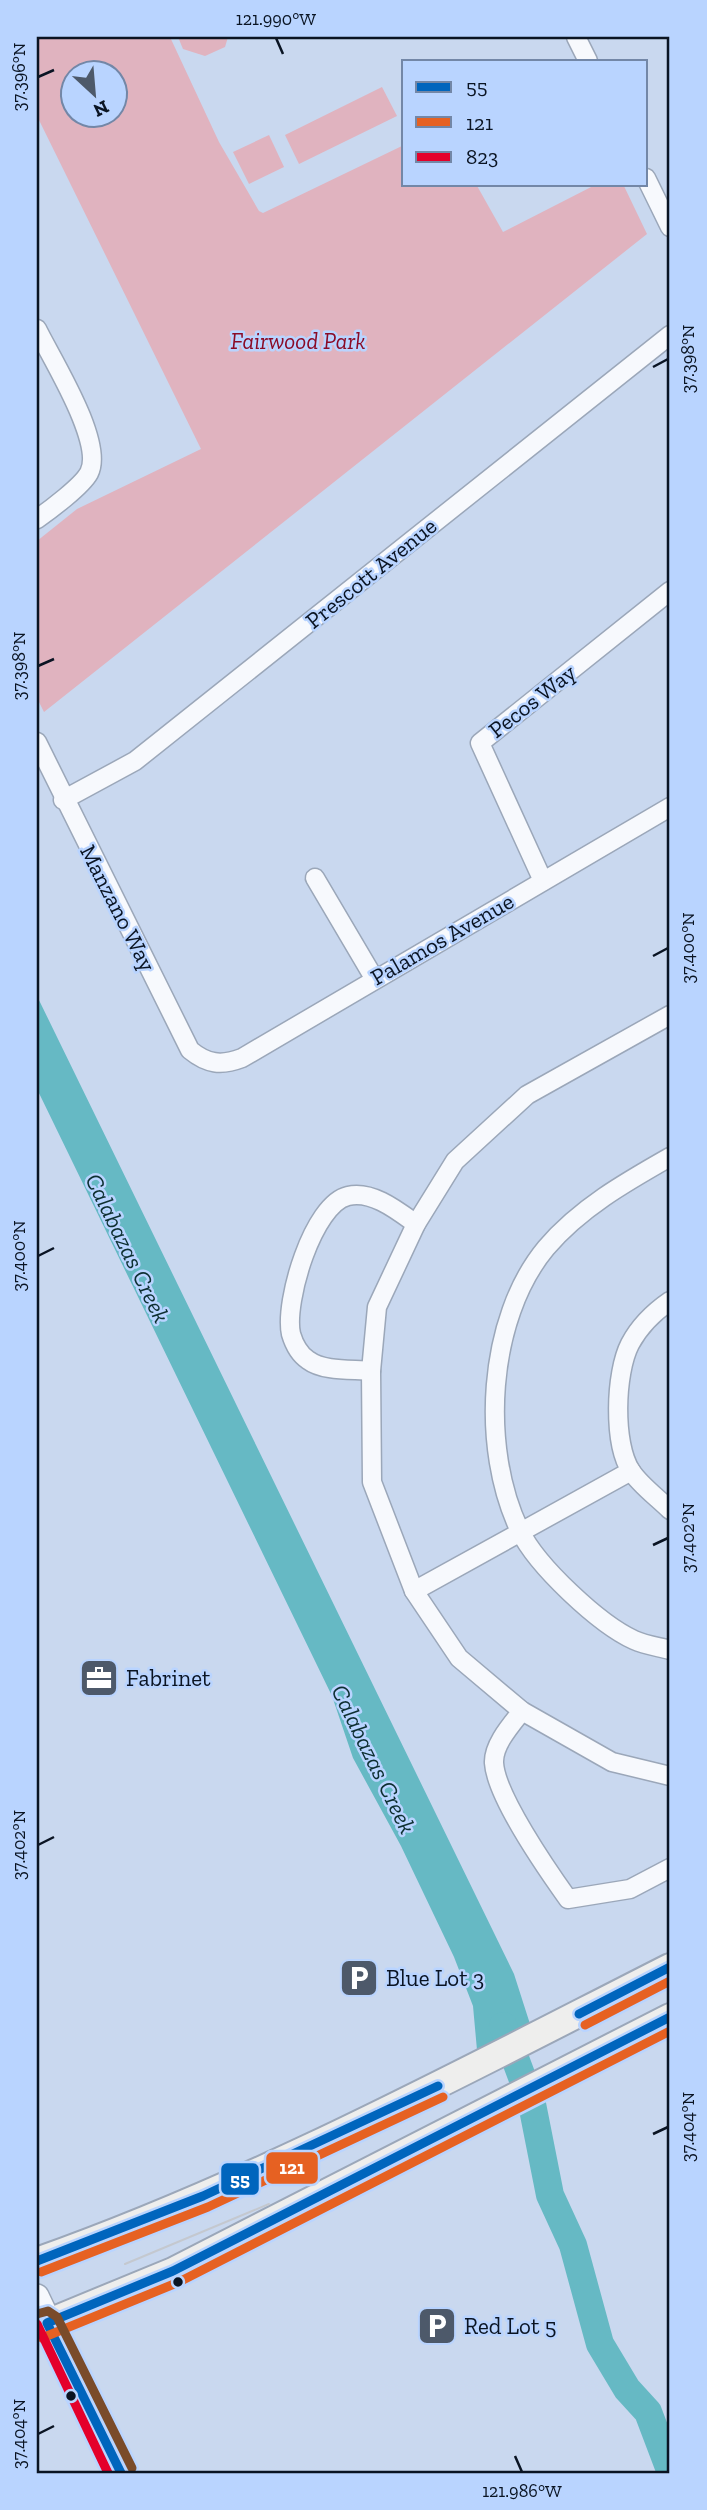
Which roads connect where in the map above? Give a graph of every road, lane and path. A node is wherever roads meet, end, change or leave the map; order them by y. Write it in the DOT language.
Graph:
graph roads {
  1 [pos="576,37"];
  2 [pos="588,60"];
  3 [pos="648,182"];
  4 [pos="670,227"];
  5 [pos="37,329"];
  6 [pos="670,335"];
  7 [pos="37,519"];
  8 [pos="670,591"];
  9 [pos="37,742"];
  10 [pos="63,800"];
  11 [pos="670,807"];
  12 [pos="315,878"];
  13 [pos="543,881"];
  14 [pos="374,978"];
  15 [pos="670,1015"];
  16 [pos="212,1062"];
  17 [pos="670,1157"];
  18 [pos="416,1224"];
  19 [pos="670,1301"];
  20 [pos="372,1371"];
  21 [pos="631,1471"];
  22 [pos="670,1510"];
  23 [pos="520,1532"];
  24 [pos="414,1591"];
  25 [pos="670,1650"];
  26 [pos="522,1711"];
  27 [pos="670,1776"];
  28 [pos="670,1868"];
  29 [pos="670,1966"];
  30 [pos="670,2017"];
  31 [pos="37,2261"];
  32 [pos="37,2296"];
  33 [pos="42,2325"];
  34 [pos="121,2473"];
  1 -- 2 [label="street"];
  3 -- 4 [label="street"];
  5 -- 7 [label="street"];
  6 -- 10 [label="street, Prescott Avenue"];
  8 -- 13 [label="street, Pecos Way"];
  9 -- 10 [label="street, Manzano Way"];
  10 -- 16 [label="street, Manzano Way"];
  11 -- 13 [label="street, Palamos Avenue"];
  12 -- 14 [label="street"];
  13 -- 14 [label="street, Palamos Avenue"];
  14 -- 16 [label="street, Palamos Avenue"];
  15 -- 18 [label="street"];
  17 -- 23 [label="street"];
  18 -- 20 [label="street"];
  18 -- 20 [label="street"];
  19 -- 21 [label="street"];
  20 -- 24 [label="street"];
  21 -- 22 [label="street"];
  21 -- 23 [label="street"];
  23 -- 24 [label="street"];
  23 -- 25 [label="street"];
  24 -- 26 [label="street"];
  26 -- 27 [label="street"];
  26 -- 28 [label="street"];
  29 -- 31 [label="main road"];
  30 -- 33 [label="main road"];
  32 -- 33 [label="street"];
  33 -- 34 [label="street"];
}
